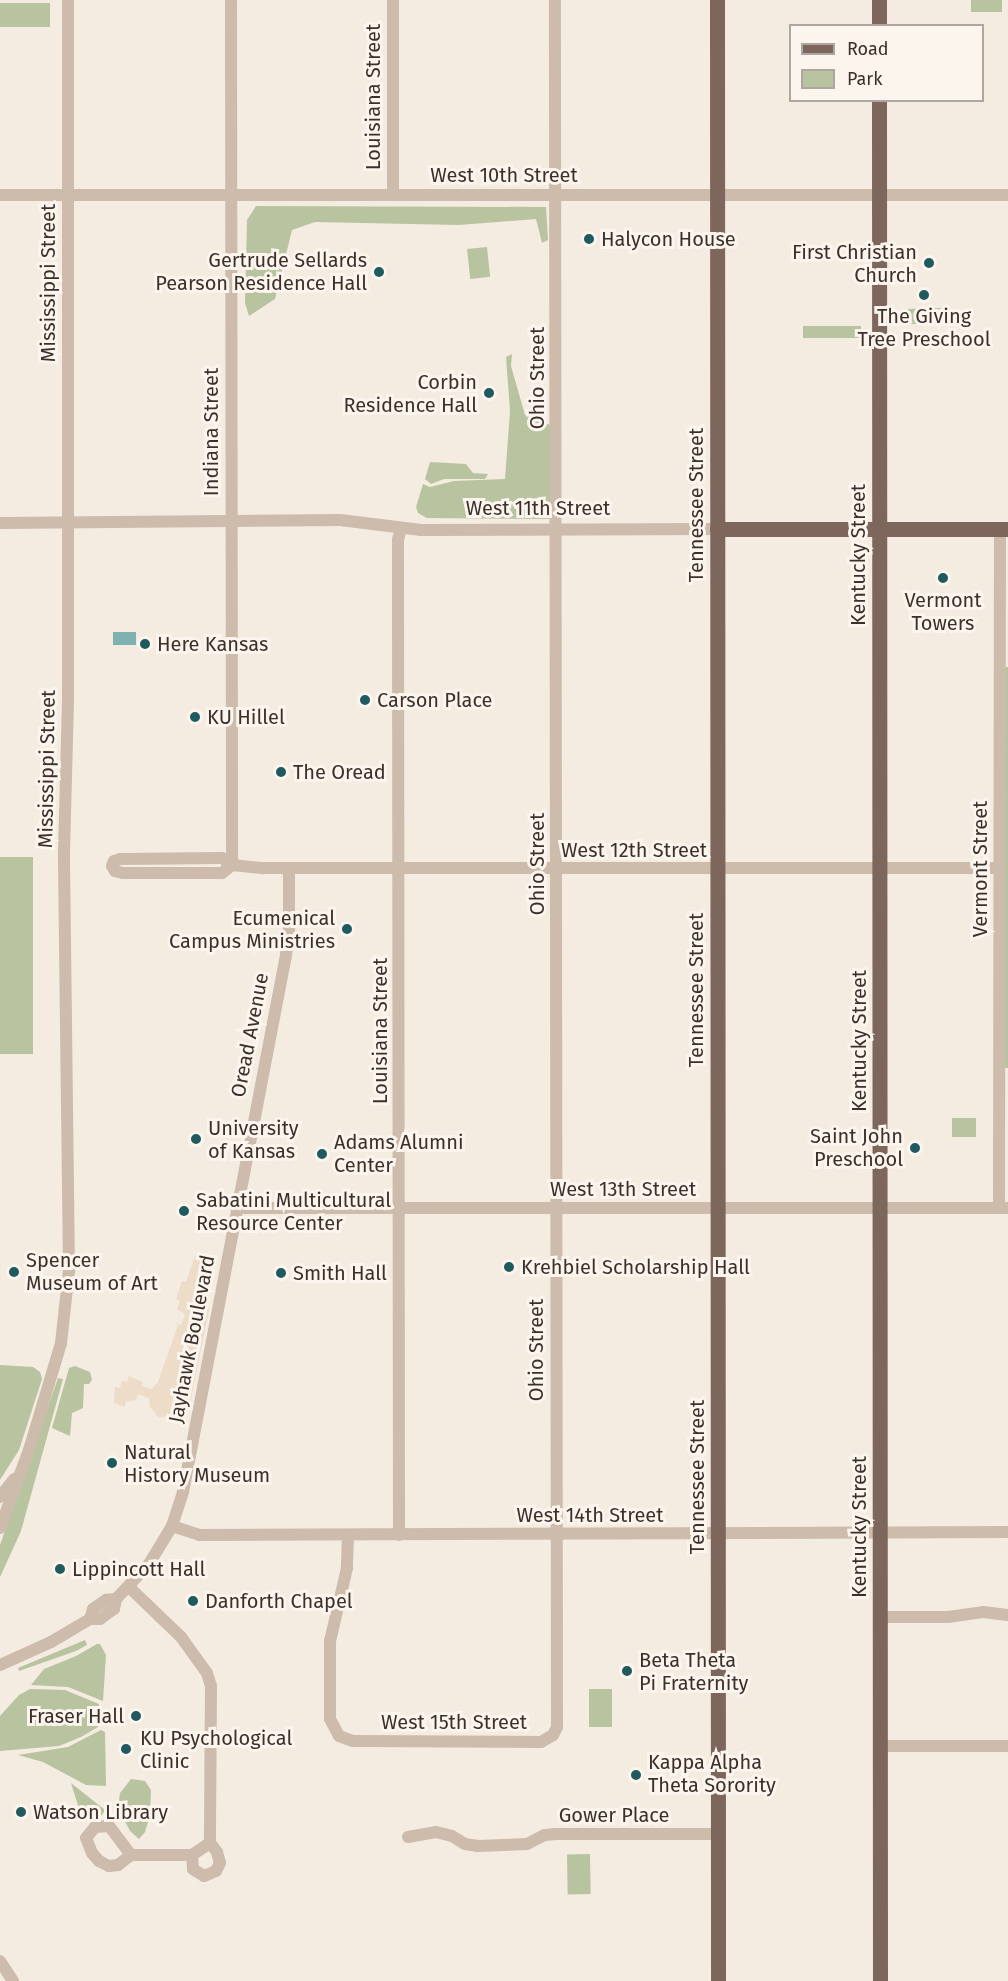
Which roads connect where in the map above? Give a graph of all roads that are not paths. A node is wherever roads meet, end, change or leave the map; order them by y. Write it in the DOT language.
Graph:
graph roads {
  1 [pos="68,0"];
  2 [pos="231,0"];
  3 [pos="393,0"];
  4 [pos="555,0"];
  5 [pos="717,0"];
  6 [pos="879,0"];
  7 [pos="879,24"];
  8 [pos="879,102"];
  9 [pos="0,195"];
  10 [pos="68,195"];
  11 [pos="231,195"];
  12 [pos="393,195"];
  13 [pos="556,195"];
  14 [pos="717,195"];
  15 [pos="879,195"];
  16 [pos="1008,195"];
  17 [pos="231,520"];
  18 [pos="0,522"];
  19 [pos="68,522"];
  20 [pos="401,528"];
  21 [pos="556,529"];
  22 [pos="717,529"];
  23 [pos="879,529"];
  24 [pos="1004,529"];
  25 [pos="1004,657"];
  26 [pos="232,865"];
  27 [pos="289,868"];
  28 [pos="999,868"];
  29 [pos="399,869"];
  30 [pos="556,869"];
  31 [pos="717,869"];
  32 [pos="880,869"];
  33 [pos="1004,1078"];
  34 [pos="237,1208"];
  35 [pos="399,1208"];
  36 [pos="880,1208"];
  37 [pos="1004,1208"];
  38 [pos="556,1209"];
  39 [pos="717,1209"];
  40 [pos="19,1473"];
  41 [pos="0,1497"];
  42 [pos="172,1527"];
  43 [pos="0,1528"];
  44 [pos="880,1531"];
  45 [pos="1008,1532"];
  46 [pos="718,1533"];
  47 [pos="348,1535"];
  48 [pos="399,1535"];
  49 [pos="556,1535"];
  50 [pos="129,1587"];
  51 [pos="1008,1615"];
  52 [pos="880,1617"];
  53 [pos="0,1665"];
  54 [pos="557,1727"];
  55 [pos="880,1746"];
  56 [pos="1008,1746"];
  57 [pos="718,1834"];
  58 [pos="408,1837"];
  59 [pos="210,1843"];
  60 [pos="131,1855"];
  61 [pos="192,1855"];
  62 [pos="0,1961"];
  63 [pos="13,1981"];
  64 [pos="718,1981"];
  65 [pos="880,1981"];
  1 -- 10 [label="street, Mississippi Street"];
  2 -- 11 [label="street, Indiana Street"];
  3 -- 12 [label="street, Louisiana Street"];
  4 -- 13 [label="street, Ohio Street"];
  5 -- 14 [label="main road, Tennessee Street"];
  6 -- 7 [label="main road"];
  8 -- 15 [label="main road, Kentucky Street"];
  9 -- 10 [label="street, West 10th Street"];
  10 -- 11 [label="street, West 10th Street"];
  10 -- 19 [label="street, Mississippi Street"];
  11 -- 12 [label="street, West 10th Street"];
  11 -- 17 [label="street, Indiana Street"];
  12 -- 13 [label="street, West 10th Street"];
  13 -- 14 [label="street, West 10th Street"];
  13 -- 21 [label="street, Ohio Street"];
  14 -- 15 [label="street, West 10th Street"];
  14 -- 22 [label="main road, Tennessee Street"];
  15 -- 16 [label="street, West 10th Street"];
  15 -- 23 [label="main road, Kentucky Street"];
  17 -- 19 [label="street, West 11th Street"];
  17 -- 20 [label="street, West 11th Street"];
  17 -- 26 [label="street, Indiana Street"];
  18 -- 19 [label="street, West 11th Street"];
  19 -- 40 [label="street, Mississippi Street"];
  20 -- 21 [label="street, West 11th Street"];
  20 -- 29 [label="street, Louisiana Street"];
  21 -- 22 [label="street, West 11th Street"];
  21 -- 30 [label="street, Ohio Street"];
  22 -- 23 [label="main road, West 11th Street"];
  22 -- 31 [label="main road, Tennessee Street"];
  23 -- 24 [label="main road, West 11th Street"];
  23 -- 32 [label="main road, Kentucky Street"];
  24 -- 25 [label="street, Vermont Street"];
  25 -- 28 [label="street, Vermont Street"];
  26 -- 26 [label="street, West 12th Street"];
  26 -- 27 [label="street, West 12th Street"];
  27 -- 29 [label="street, West 12th Street"];
  27 -- 34 [label="street, Oread Avenue"];
  28 -- 32 [label="street, West 12th Street"];
  28 -- 33 [label="street, Vermont Street"];
  29 -- 30 [label="street, West 12th Street"];
  29 -- 35 [label="street, Louisiana Street"];
  30 -- 31 [label="street, West 12th Street"];
  30 -- 38 [label="street, Ohio Street"];
  31 -- 32 [label="street, West 12th Street"];
  31 -- 39 [label="main road, Tennessee Street"];
  32 -- 36 [label="main road, Kentucky Street"];
  33 -- 37 [label="street, Vermont Street"];
  34 -- 35 [label="street, West 13th Street"];
  34 -- 42 [label="street, Jayhawk Boulevard"];
  35 -- 38 [label="street, West 13th Street"];
  35 -- 48 [label="street, Louisiana Street"];
  36 -- 37 [label="street, West 13th Street"];
  36 -- 39 [label="street, West 13th Street"];
  36 -- 44 [label="main road, Kentucky Street"];
  38 -- 39 [label="street, West 13th Street"];
  38 -- 49 [label="street, Ohio Street"];
  39 -- 46 [label="main road, Tennessee Street"];
  40 -- 41 [label="street"];
  40 -- 43 [label="street, Mississippi Street"];
  42 -- 47 [label="street, West 14th Street"];
  42 -- 50 [label="street, Jayhawk Boulevard"];
  44 -- 45 [label="street, West 14th Street"];
  44 -- 46 [label="street, West 14th Street"];
  44 -- 52 [label="main road, Kentucky Street"];
  46 -- 49 [label="street, West 14th Street"];
  46 -- 57 [label="main road, Tennessee Street"];
  47 -- 48 [label="street, West 14th Street"];
  47 -- 54 [label="street, West 15th Street"];
  48 -- 49 [label="street, West 14th Street"];
  49 -- 54 [label="street, Ohio Street"];
  50 -- 53 [label="street, Jayhawk Boulevard"];
  50 -- 59 [label="street"];
  51 -- 52 [label="street"];
  52 -- 55 [label="main road, Kentucky Street"];
  55 -- 56 [label="street"];
  55 -- 65 [label="main road, Kentucky Street"];
  57 -- 58 [label="street, Gower Place"];
  57 -- 64 [label="main road, Tennessee Street"];
  59 -- 61 [label="street"];
  59 -- 61 [label="street"];
  60 -- 61 [label="street"];
  62 -- 63 [label="street"];
}
